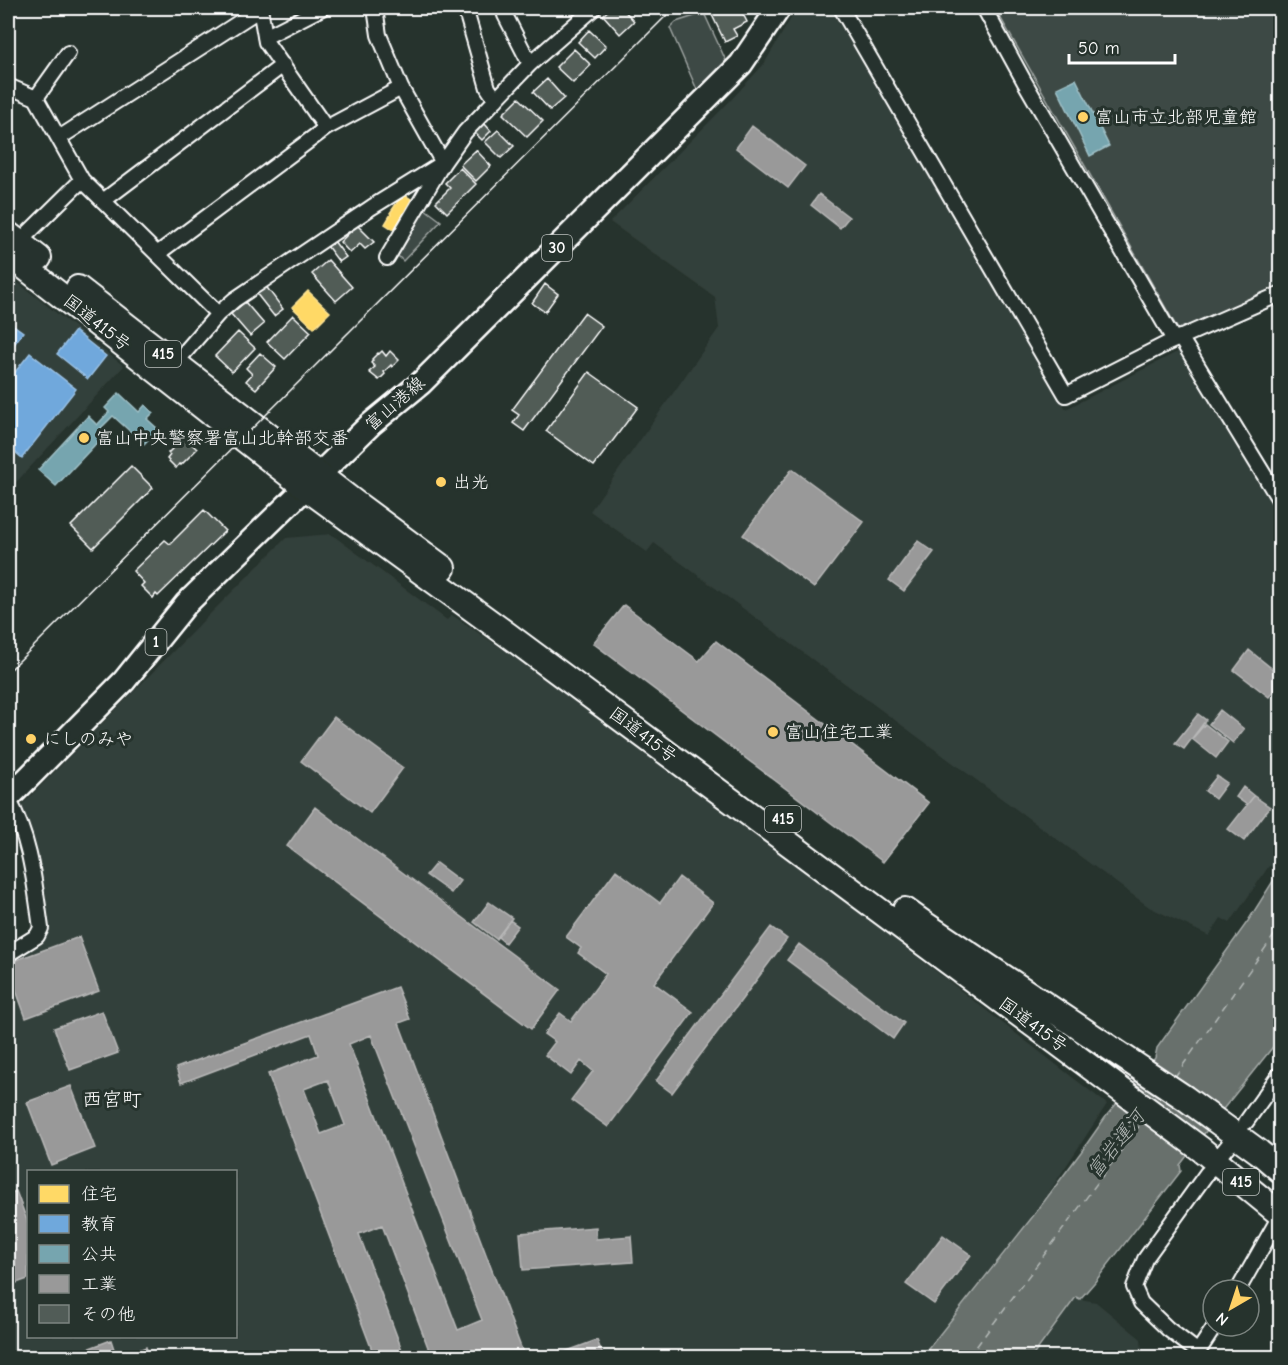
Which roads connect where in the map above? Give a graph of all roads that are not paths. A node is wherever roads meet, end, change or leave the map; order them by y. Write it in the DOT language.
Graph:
graph roads {
  1 [pos="260,8"];
  2 [pos="322,8"];
  3 [pos="375,8"];
  4 [pos="465,8"];
  5 [pos="504,8"];
  6 [pos="594,8"];
  7 [pos="779,8"];
  8 [pos="841,8"];
  9 [pos="984,8"];
  10 [pos="266,37"];
  11 [pos="68,53"];
  12 [pos="530,64"];
  13 [pos="283,65"];
  14 [pos="8,86"];
  15 [pos="401,88"];
  16 [pos="36,98"];
  17 [pos="496,100"];
  18 [pos="326,128"];
  19 [pos="59,138"];
  20 [pos="443,163"];
  21 [pos="82,180"];
  22 [pos="103,201"];
  23 [pos="10,246"];
  24 [pos="157,254"];
  25 [pos="387,258"];
  26 [pos="1281,294"];
  27 [pos="218,314"];
  28 [pos="1177,339"];
  29 [pos="170,370"];
  30 [pos="313,481"];
  31 [pos="1281,501"];
  32 [pos="8,798"];
  33 [pos="8,954"];
  34 [pos="1281,1074"];
  35 [pos="1246,1122"];
  36 [pos="1225,1134"];
  37 [pos="1212,1152"];
  38 [pos="1281,1170"];
  39 [pos="1207,1173"];
  40 [pos="1281,1215"];
  41 [pos="1245,1278"];
  42 [pos="1207,1338"];
  43 [pos="1196,1355"];
  1 -- 10 [label="street"];
  1 -- 19 [label="street"];
  2 -- 10 [label="street"];
  3 -- 15 [label="street"];
  4 -- 17 [label="street"];
  5 -- 12 [label="street"];
  6 -- 12 [label="street"];
  7 -- 30 [label="main road, 富山港線 / 30"];
  8 -- 28 [label="street"];
  9 -- 28 [label="street"];
  10 -- 13 [label="street"];
  11 -- 16 [label="street"];
  12 -- 17 [label="street"];
  13 -- 18 [label="street"];
  13 -- 22 [label="street"];
  14 -- 16 [label="street"];
  15 -- 18 [label="street"];
  15 -- 20 [label="street"];
  16 -- 19 [label="street"];
  17 -- 20 [label="street"];
  18 -- 24 [label="street"];
  19 -- 21 [label="street"];
  20 -- 25 [label="street"];
  20 -- 27 [label="street"];
  21 -- 22 [label="street"];
  21 -- 23 [label="street"];
  22 -- 24 [label="street"];
  23 -- 29 [label="highway, 国道415号 / 415"];
  24 -- 27 [label="street"];
  26 -- 28 [label="street"];
  27 -- 29 [label="street"];
  28 -- 31 [label="street"];
  29 -- 30 [label="highway, 国道415号 / 415"];
  30 -- 32 [label="main road, 富山港線 / 1"];
  30 -- 36 [label="highway, 国道415号 / 415"];
  30 -- 37 [label="highway, 国道415号 / 415"];
  32 -- 33 [label="street"];
  34 -- 35 [label="street"];
  36 -- 37 [label="street"];
  36 -- 38 [label="highway, 国道415号 / 415"];
  37 -- 40 [label="highway, 国道415号 / 415"];
  39 -- 43 [label="street"];
  40 -- 41 [label="street"];
  42 -- 43 [label="street"];
}
